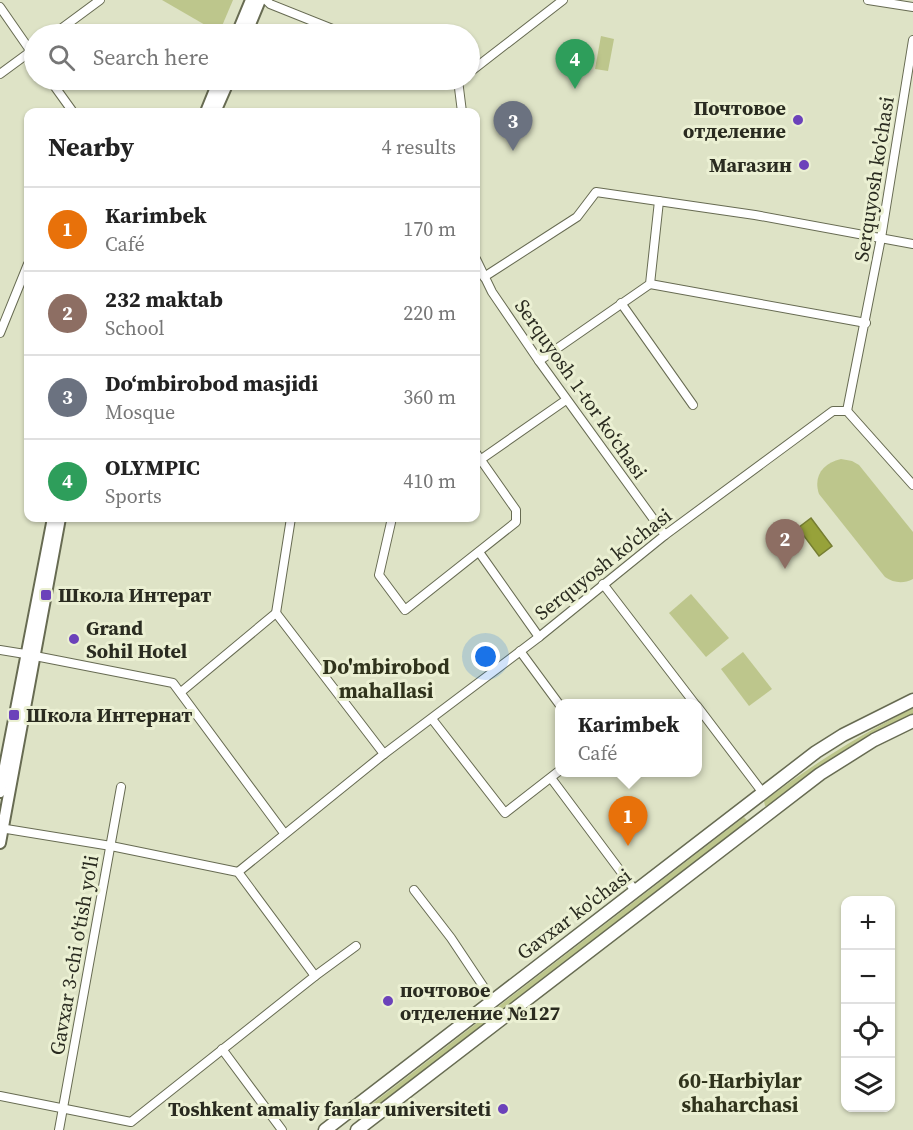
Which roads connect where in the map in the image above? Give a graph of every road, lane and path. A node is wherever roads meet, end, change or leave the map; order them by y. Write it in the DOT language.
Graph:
graph roads {
  1 [pos="100,0"];
  2 [pos="251,0"];
  3 [pos="563,0"];
  4 [pos="868,0"];
  5 [pos="263,1"];
  6 [pos="0,7"];
  7 [pos="913,7"];
  8 [pos="68,24"];
  9 [pos="241,24"];
  10 [pos="251,24"];
  11 [pos="320,24"];
  12 [pos="24,39"];
  13 [pos="913,40"];
  14 [pos="24,58"];
  15 [pos="480,64"];
  16 [pos="0,74"];
  17 [pos="57,90"];
  18 [pos="215,90"];
  19 [pos="224,90"];
  20 [pos="459,90"];
  21 [pos="70,108"];
  22 [pos="208,108"];
  23 [pos="217,108"];
  24 [pos="462,108"];
  25 [pos="659,201"];
  26 [pos="881,238"];
  27 [pos="913,244"];
  28 [pos="480,270"];
  29 [pos="484,277"];
  30 [pos="24,282"];
  31 [pos="650,284"];
  32 [pos="621,303"];
  33 [pos="866,322"];
  34 [pos="0,333"];
  35 [pos="538,361"];
  36 [pos="566,400"];
  37 [pos="693,405"];
  38 [pos="848,411"];
  39 [pos="480,456"];
  40 [pos="480,460"];
  41 [pos="913,485"];
  42 [pos="51,522"];
  43 [pos="59,522"];
  44 [pos="290,522"];
  45 [pos="391,522"];
  46 [pos="665,535"];
  47 [pos="479,552"];
  48 [pos="603,584"];
  49 [pos="276,613"];
  50 [pos="538,637"];
  51 [pos="0,650"];
  52 [pos="520,651"];
  53 [pos="30,655"];
  54 [pos="180,692"];
  55 [pos="555,699"];
  56 [pos="691,699"];
  57 [pos="913,700"];
  58 [pos="702,713"];
  59 [pos="432,718"];
  60 [pos="913,721"];
  61 [pos="384,754"];
  62 [pos="555,774"];
  63 [pos="551,778"];
  64 [pos="121,787"];
  65 [pos="0,792"];
  66 [pos="763,793"];
  67 [pos="745,806"];
  68 [pos="758,822"];
  69 [pos="1,828"];
  70 [pos="284,833"];
  71 [pos="0,843"];
  72 [pos="111,846"];
  73 [pos="238,872"];
  74 [pos="414,890"];
  75 [pos="636,892"];
  76 [pos="356,946"];
  77 [pos="315,976"];
  78 [pos="493,1001"];
  79 [pos="222,1049"];
  80 [pos="0,1096"];
  81 [pos="360,1102"];
  82 [pos="63,1109"];
  83 [pos="373,1118"];
  84 [pos="59,1130"];
  85 [pos="282,1130"];
  86 [pos="325,1130"];
  87 [pos="357,1130"];
  1 -- 8 [label="street"];
  2 -- 9 [label="main road"];
  3 -- 15 [label="street"];
  4 -- 7 [label="street"];
  5 -- 10 [label="main road"];
  5 -- 11 [label="street"];
  6 -- 12 [label="street"];
  13 -- 26 [label="street, Serquyosh ko'chasi"];
  14 -- 16 [label="street"];
  17 -- 21 [label="street"];
  18 -- 22 [label="main road"];
  19 -- 23 [label="main road"];
  20 -- 24 [label="street"];
  25 -- 26 [label="street"];
  25 -- 29 [label="street"];
  25 -- 31 [label="street"];
  26 -- 27 [label="street"];
  26 -- 33 [label="street, Serquyosh ko'chasi"];
  28 -- 29 [label="street, Serquyosh 1-tor koʻchasi"];
  29 -- 35 [label="street, Serquyosh 1-tor koʻchasi"];
  30 -- 34 [label="street"];
  31 -- 32 [label="street"];
  31 -- 33 [label="street"];
  32 -- 35 [label="street"];
  32 -- 37 [label="street"];
  33 -- 38 [label="street, Serquyosh ko'chasi"];
  35 -- 36 [label="street, Serquyosh 1-tor koʻchasi"];
  36 -- 39 [label="street"];
  36 -- 46 [label="street, Serquyosh 1-tor koʻchasi"];
  38 -- 41 [label="street"];
  38 -- 46 [label="street, Serquyosh ko'chasi"];
  40 -- 47 [label="street"];
  42 -- 53 [label="main road"];
  43 -- 53 [label="main road"];
  44 -- 49 [label="street"];
  45 -- 47 [label="street"];
  46 -- 48 [label="street, Serquyosh ko'chasi"];
  47 -- 50 [label="street"];
  48 -- 50 [label="street, Serquyosh ko'chasi"];
  48 -- 56 [label="street"];
  49 -- 54 [label="street"];
  49 -- 61 [label="street"];
  50 -- 52 [label="street, Serquyosh ko'chasi"];
  51 -- 53 [label="street"];
  52 -- 55 [label="street"];
  52 -- 59 [label="street, Serquyosh ko'chasi"];
  53 -- 54 [label="street"];
  53 -- 65 [label="main road"];
  53 -- 69 [label="main road"];
  54 -- 70 [label="street"];
  57 -- 66 [label="main road, Gavxar ko'chasi"];
  58 -- 66 [label="street"];
  59 -- 61 [label="street, Serquyosh ko'chasi"];
  59 -- 63 [label="street"];
  60 -- 68 [label="main road, Gavxar ko'chasi"];
  61 -- 70 [label="street, Serquyosh ko'chasi"];
  62 -- 63 [label="street"];
  63 -- 75 [label="street"];
  64 -- 72 [label="street, Gavxar 3-chi o'tish yo'li"];
  66 -- 67 [label="main road, Gavxar ko'chasi"];
  67 -- 68 [label="main road"];
  67 -- 75 [label="main road, Gavxar ko'chasi"];
  68 -- 83 [label="main road, Gavxar ko'chasi"];
  69 -- 71 [label="main road"];
  69 -- 72 [label="street"];
  70 -- 73 [label="street, Serquyosh ko'chasi"];
  72 -- 73 [label="street"];
  72 -- 82 [label="street, Gavxar 3-chi o'tish yo'li"];
  73 -- 77 [label="street"];
  74 -- 78 [label="street"];
  75 -- 78 [label="main road, Gavxar ko'chasi"];
  76 -- 77 [label="street"];
  77 -- 79 [label="street"];
  78 -- 81 [label="main road, Gavxar ko'chasi"];
  79 -- 82 [label="street"];
  79 -- 85 [label="street"];
  80 -- 82 [label="street"];
  81 -- 83 [label="main road"];
  81 -- 86 [label="main road, Gavxar ko'chasi"];
  82 -- 84 [label="street, Gavxar 3-chi o'tish yo'li"];
  83 -- 87 [label="main road, Gavxar ko'chasi"];
}
